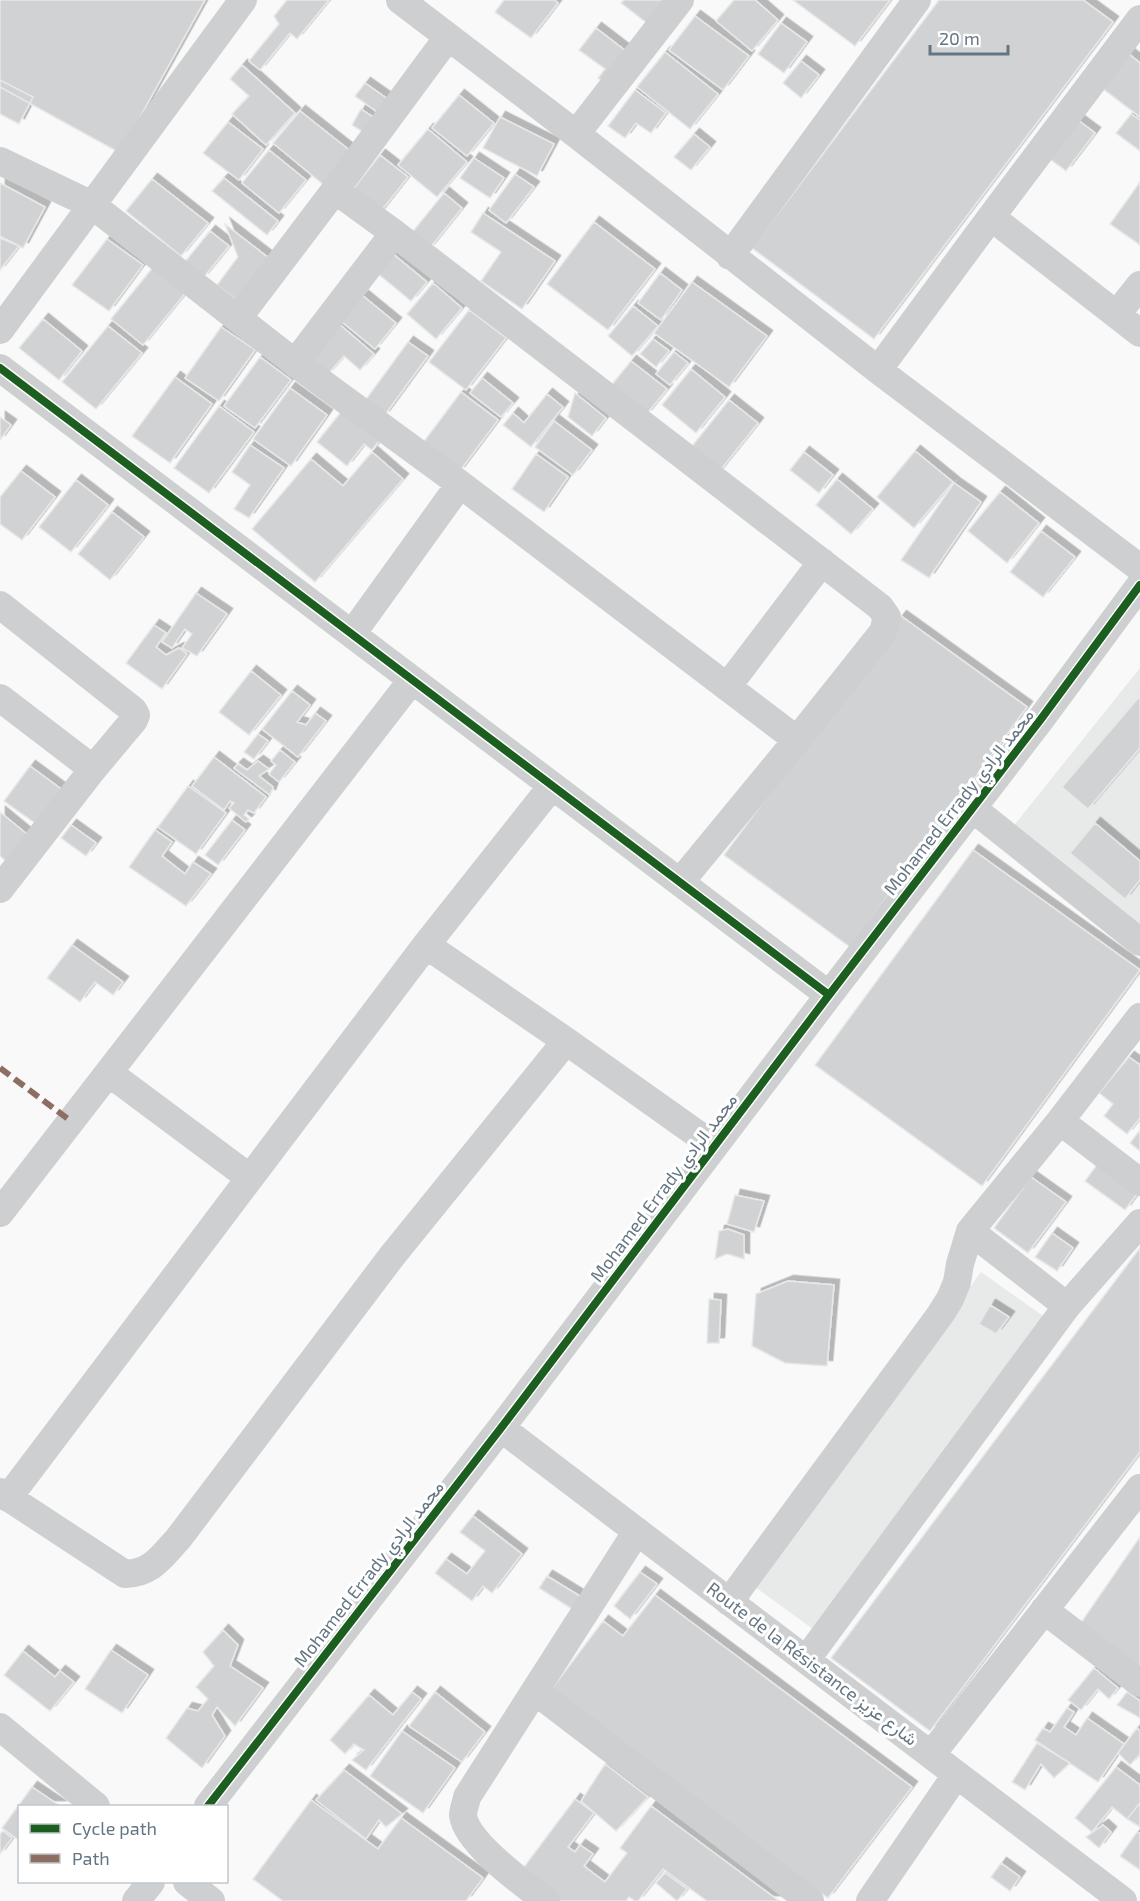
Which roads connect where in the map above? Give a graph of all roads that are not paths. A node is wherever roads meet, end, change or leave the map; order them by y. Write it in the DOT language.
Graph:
graph roads {
  1 [pos="243,0"];
  2 [pos="400,0"];
  3 [pos="680,0"];
  4 [pos="917,0"];
  5 [pos="1140,19"];
  6 [pos="448,37"];
  7 [pos="576,134"];
  8 [pos="0,161"];
  9 [pos="335,190"];
  10 [pos="92,205"];
  11 [pos="990,217"];
  12 [pos="394,233"];
  13 [pos="730,256"];
  14 [pos="1140,285"];
  15 [pos="1117,315"];
  16 [pos="238,318"];
  17 [pos="0,330"];
  18 [pos="1140,333"];
  19 [pos="295,363"];
  20 [pos="0,368"];
  21 [pos="878,370"];
  22 [pos="460,484"];
  23 [pos="822,562"];
  24 [pos="1140,568"];
  25 [pos="1140,585"];
  26 [pos="2,611"];
  27 [pos="352,634"];
  28 [pos="412,680"];
  29 [pos="727,687"];
  30 [pos="0,698"];
  31 [pos="797,741"];
  32 [pos="93,769"];
  33 [pos="552,786"];
  34 [pos="972,808"];
  35 [pos="681,881"];
  36 [pos="0,889"];
  37 [pos="1140,942"];
  38 [pos="426,945"];
  39 [pos="829,995"];
  40 [pos="1140,1017"];
  41 [pos="566,1041"];
  42 [pos="109,1073"];
  43 [pos="1060,1120"];
  44 [pos="714,1146"];
  45 [pos="250,1178"];
  46 [pos="1140,1182"];
  47 [pos="0,1213"];
  48 [pos="1140,1223"];
  49 [pos="970,1231"];
  50 [pos="1067,1306"];
  51 [pos="501,1428"];
  52 [pos="1140,1488"];
  53 [pos="4,1495"];
  54 [pos="637,1532"];
  55 [pos="729,1602"];
  56 [pos="1044,1611"];
  57 [pos="806,1660"];
  58 [pos="1140,1683"];
  59 [pos="535,1691"];
  60 [pos="0,1727"];
  61 [pos="931,1755"];
  62 [pos="956,1774"];
  63 [pos="95,1805"];
  64 [pos="209,1805"];
  65 [pos="150,1883"];
  66 [pos="190,1883"];
  67 [pos="136,1901"];
  68 [pos="212,1901"];
  69 [pos="546,1901"];
  70 [pos="810,1901"];
  71 [pos="870,1901"];
  72 [pos="1123,1901"];
  1 -- 10 [label="street"];
  2 -- 6 [label="street"];
  3 -- 7 [label="street"];
  4 -- 13 [label="street"];
  5 -- 11 [label="street"];
  6 -- 7 [label="street"];
  6 -- 9 [label="street"];
  7 -- 13 [label="street"];
  8 -- 10 [label="street"];
  9 -- 12 [label="street"];
  9 -- 16 [label="street"];
  10 -- 16 [label="street"];
  10 -- 17 [label="street"];
  11 -- 15 [label="street"];
  11 -- 21 [label="street"];
  12 -- 19 [label="street"];
  12 -- 23 [label="street"];
  13 -- 21 [label="street"];
  14 -- 15 [label="street"];
  15 -- 18 [label="street"];
  16 -- 19 [label="street"];
  19 -- 22 [label="street"];
  20 -- 27 [label="street"];
  21 -- 24 [label="street"];
  22 -- 27 [label="street"];
  22 -- 29 [label="street"];
  23 -- 29 [label="street"];
  23 -- 31 [label="street"];
  25 -- 34 [label="street, Mohamed Errady محمد الرادي"];
  26 -- 32 [label="street"];
  27 -- 28 [label="street"];
  28 -- 33 [label="street"];
  28 -- 42 [label="street"];
  29 -- 31 [label="street"];
  30 -- 32 [label="street"];
  31 -- 35 [label="street"];
  32 -- 36 [label="street"];
  33 -- 35 [label="street"];
  33 -- 38 [label="street"];
  34 -- 37 [label="street"];
  34 -- 39 [label="street, Mohamed Errady محمد الرادي"];
  35 -- 39 [label="street"];
  38 -- 41 [label="street"];
  38 -- 45 [label="street"];
  39 -- 44 [label="street, Mohamed Errady محمد الرادي"];
  40 -- 43 [label="street"];
  41 -- 44 [label="street"];
  41 -- 53 [label="street"];
  42 -- 45 [label="street"];
  42 -- 47 [label="street"];
  43 -- 46 [label="street"];
  43 -- 49 [label="street"];
  44 -- 51 [label="street, Mohamed Errady محمد الرادي"];
  45 -- 53 [label="street"];
  48 -- 50 [label="street"];
  49 -- 50 [label="street"];
  49 -- 55 [label="street"];
  50 -- 57 [label="street"];
  51 -- 54 [label="street, Route de la Résistance شارع عزيز"];
  51 -- 64 [label="street, Mohamed Errady محمد الرادي"];
  52 -- 56 [label="street"];
  54 -- 55 [label="street, Route de la Résistance شارع عزيز"];
  54 -- 59 [label="street"];
  55 -- 57 [label="street, Route de la Résistance شارع عزيز"];
  56 -- 58 [label="street"];
  56 -- 61 [label="street"];
  57 -- 61 [label="street, Route de la Résistance شارع عزيز"];
  59 -- 69 [label="street"];
  59 -- 70 [label="street"];
  60 -- 63 [label="street"];
  61 -- 62 [label="street, Route de la Résistance شارع عزيز"];
  62 -- 71 [label="street"];
  62 -- 72 [label="street, Route de la Résistance شارع عزيز"];
  65 -- 67 [label="street"];
  66 -- 68 [label="street"];
}
